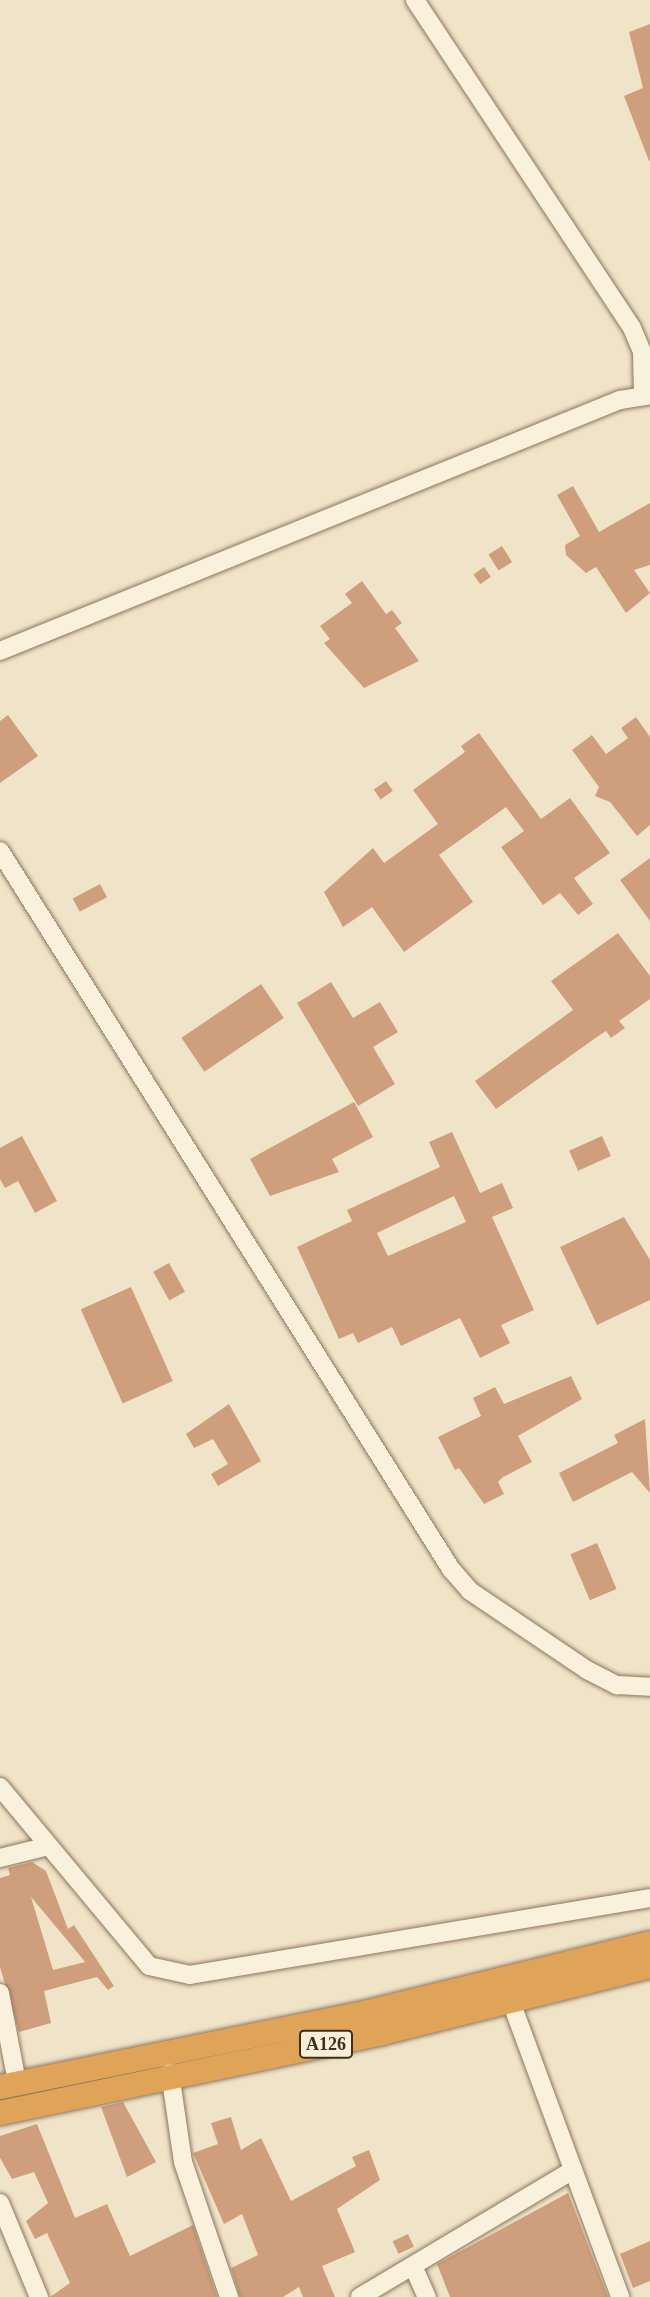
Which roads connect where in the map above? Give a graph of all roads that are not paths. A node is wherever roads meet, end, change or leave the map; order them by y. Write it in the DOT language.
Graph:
graph roads {
  1 [pos="415,0"];
  2 [pos="646,395"];
  3 [pos="0,651"];
  4 [pos="0,851"];
  5 [pos="650,1687"];
  6 [pos="0,1787"];
  7 [pos="49,1846"];
  8 [pos="0,1858"];
  9 [pos="650,1898"];
  10 [pos="650,1943"];
  11 [pos="650,1966"];
  12 [pos="0,1993"];
  13 [pos="510,1999"];
  14 [pos="170,2073"];
  15 [pos="9,2085"];
  16 [pos="0,2113"];
  17 [pos="573,2170"];
  18 [pos="0,2203"];
  19 [pos="413,2266"];
  20 [pos="39,2297"];
  21 [pos="229,2297"];
  22 [pos="360,2297"];
  23 [pos="427,2297"];
  24 [pos="620,2297"];
  1 -- 2 [label="street"];
  2 -- 3 [label="street"];
  4 -- 5 [label="street"];
  6 -- 7 [label="street"];
  7 -- 8 [label="street"];
  7 -- 9 [label="street"];
  10 -- 15 [label="highway, A126"];
  11 -- 13 [label="highway, A126"];
  12 -- 15 [label="street"];
  13 -- 14 [label="highway, A126"];
  13 -- 17 [label="street"];
  14 -- 16 [label="highway, A126"];
  14 -- 21 [label="street"];
  17 -- 19 [label="street"];
  17 -- 24 [label="street"];
  18 -- 20 [label="street"];
  19 -- 22 [label="street"];
  19 -- 23 [label="street"];
}
